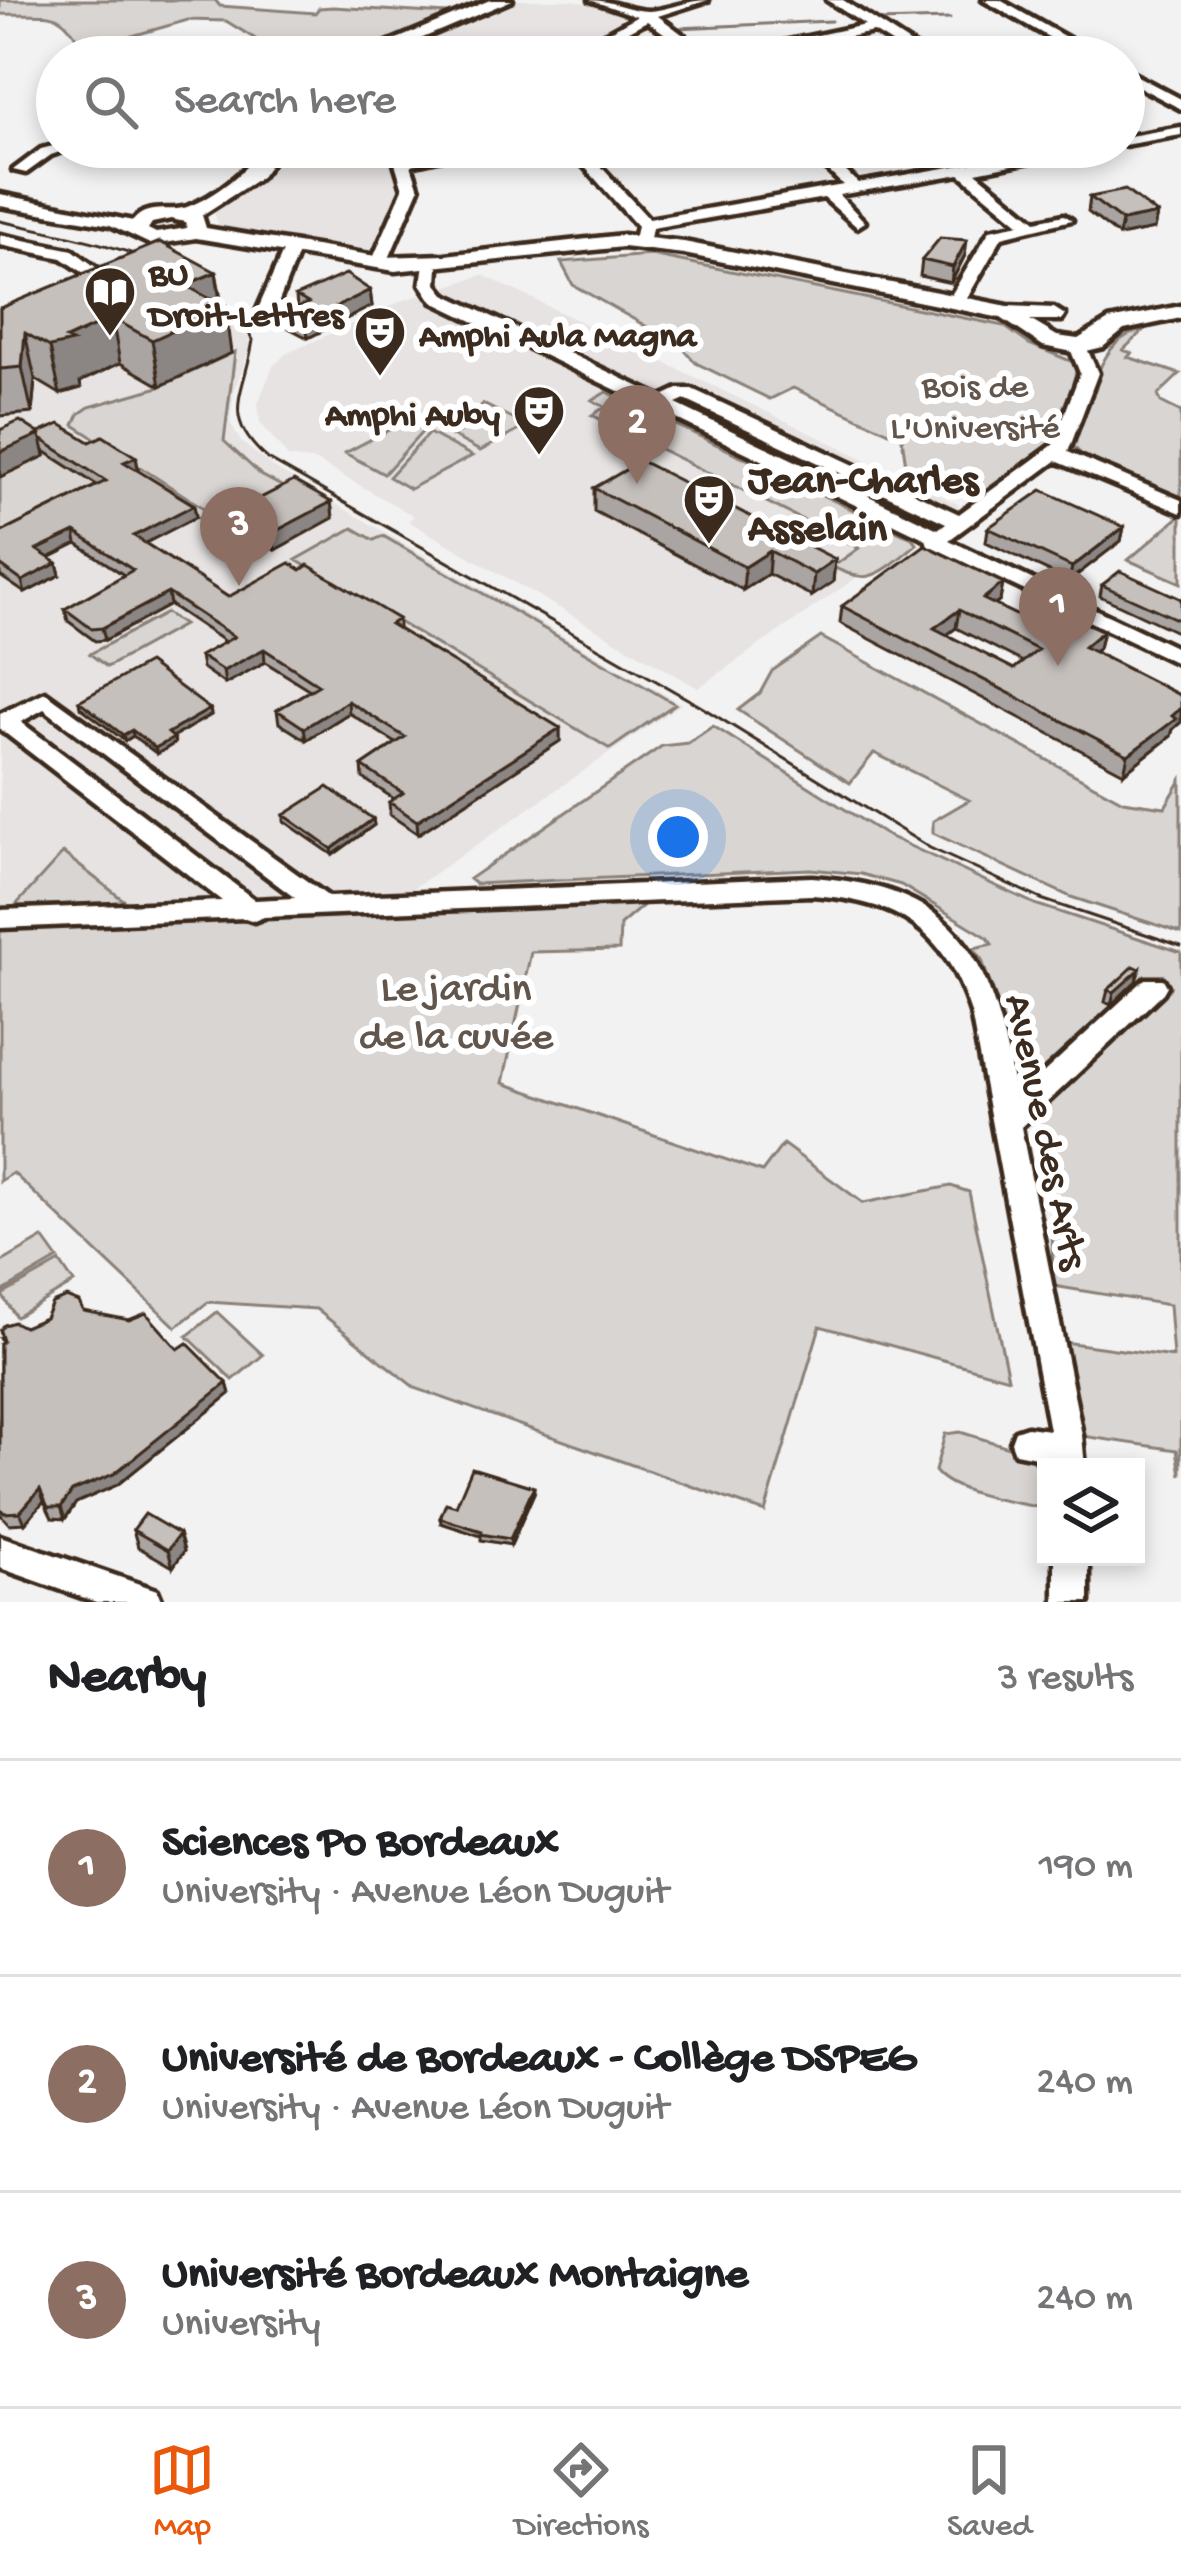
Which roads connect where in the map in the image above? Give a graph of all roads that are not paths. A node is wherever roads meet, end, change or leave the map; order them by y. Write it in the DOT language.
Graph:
graph roads {
  1 [pos="495,0"];
  2 [pos="504,0"];
  3 [pos="597,0"];
  4 [pos="701,0"];
  5 [pos="835,0"];
  6 [pos="990,0"];
  7 [pos="474,14"];
  8 [pos="648,15"];
  9 [pos="877,27"];
  10 [pos="417,36"];
  11 [pos="609,36"];
  12 [pos="677,36"];
  13 [pos="830,36"];
  14 [pos="891,36"];
  15 [pos="1056,36"];
  16 [pos="1145,85"];
  17 [pos="1181,105"];
  18 [pos="1181,131"];
  19 [pos="1145,137"];
  20 [pos="36,161"];
  21 [pos="28,165"];
  22 [pos="258,168"];
  23 [pos="405,168"];
  24 [pos="591,168"];
  25 [pos="833,168"];
  26 [pos="973,168"];
  27 [pos="964,170"];
  28 [pos="854,188"];
  29 [pos="829,193"];
  30 [pos="0,198"];
  31 [pos="154,215"];
  32 [pos="1064,220"];
  33 [pos="857,222"];
  34 [pos="191,223"];
  35 [pos="1030,224"];
  36 [pos="0,239"];
  37 [pos="648,239"];
  38 [pos="136,241"];
  39 [pos="292,248"];
  40 [pos="379,263"];
  41 [pos="112,264"];
  42 [pos="430,267"];
  43 [pos="93,271"];
  44 [pos="74,278"];
  45 [pos="956,302"];
  46 [pos="267,309"];
  47 [pos="1181,310"];
  48 [pos="1091,323"];
  49 [pos="1047,324"];
  50 [pos="1078,346"];
  51 [pos="661,405"];
  52 [pos="1056,454"];
  53 [pos="1181,507"];
  54 [pos="962,523"];
  55 [pos="938,540"];
  56 [pos="1181,658"];
  57 [pos="3,722"];
  58 [pos="143,772"];
  59 [pos="104,795"];
  60 [pos="325,907"];
  61 [pos="254,912"];
  62 [pos="0,919"];
  63 [pos="1154,986"];
  64 [pos="1006,1124"];
  65 [pos="1027,1442"];
  66 [pos="1068,1457"];
  67 [pos="0,1552"];
  68 [pos="1072,1566"];
  69 [pos="146,1602"];
  70 [pos="1072,1602"];
  1 -- 7 [label="main road"];
  2 -- 7 [label="main road"];
  3 -- 8 [label="street"];
  4 -- 8 [label="street"];
  5 -- 9 [label="street"];
  6 -- 15 [label="street"];
  7 -- 10 [label="main road"];
  8 -- 11 [label="street"];
  8 -- 12 [label="street"];
  9 -- 13 [label="street"];
  9 -- 14 [label="street"];
  16 -- 17 [label="street"];
  18 -- 19 [label="street"];
  20 -- 21 [label="street"];
  22 -- 34 [label="main road"];
  23 -- 40 [label="street"];
  24 -- 37 [label="street"];
  25 -- 28 [label="street"];
  26 -- 27 [label="street"];
  27 -- 28 [label="street"];
  27 -- 35 [label="street"];
  28 -- 29 [label="street"];
  29 -- 33 [label="street"];
  29 -- 37 [label="street"];
  30 -- 31 [label="main road"];
  30 -- 38 [label="main road"];
  31 -- 34 [label="main road"];
  31 -- 38 [label="main road"];
  32 -- 35 [label="street"];
  34 -- 38 [label="main road"];
  34 -- 39 [label="main road"];
  35 -- 45 [label="street"];
  36 -- 43 [label="street"];
  37 -- 40 [label="main road"];
  37 -- 42 [label="main road"];
  37 -- 45 [label="main road"];
  37 -- 49 [label="main road"];
  39 -- 40 [label="main road"];
  39 -- 46 [label="street"];
  40 -- 42 [label="main road"];
  41 -- 43 [label="street"];
  42 -- 51 [label="street"];
  43 -- 44 [label="street"];
  45 -- 49 [label="main road"];
  47 -- 48 [label="main road"];
  48 -- 49 [label="main road"];
  48 -- 50 [label="main road"];
  49 -- 50 [label="main road"];
  50 -- 52 [label="street"];
  51 -- 54 [label="street"];
  51 -- 55 [label="street"];
  52 -- 53 [label="street"];
  52 -- 54 [label="street"];
  54 -- 55 [label="street"];
  55 -- 56 [label="street"];
  57 -- 58 [label="street"];
  57 -- 59 [label="street"];
  58 -- 59 [label="street"];
  58 -- 60 [label="street"];
  59 -- 61 [label="street"];
  60 -- 61 [label="street, Avenue des Arts"];
  60 -- 64 [label="street, Avenue des Arts"];
  61 -- 62 [label="street, Avenue des Arts"];
  63 -- 64 [label="street"];
  64 -- 66 [label="street, Avenue des Arts"];
  65 -- 66 [label="street"];
  67 -- 69 [label="street"];
  68 -- 70 [label="street"];
}
